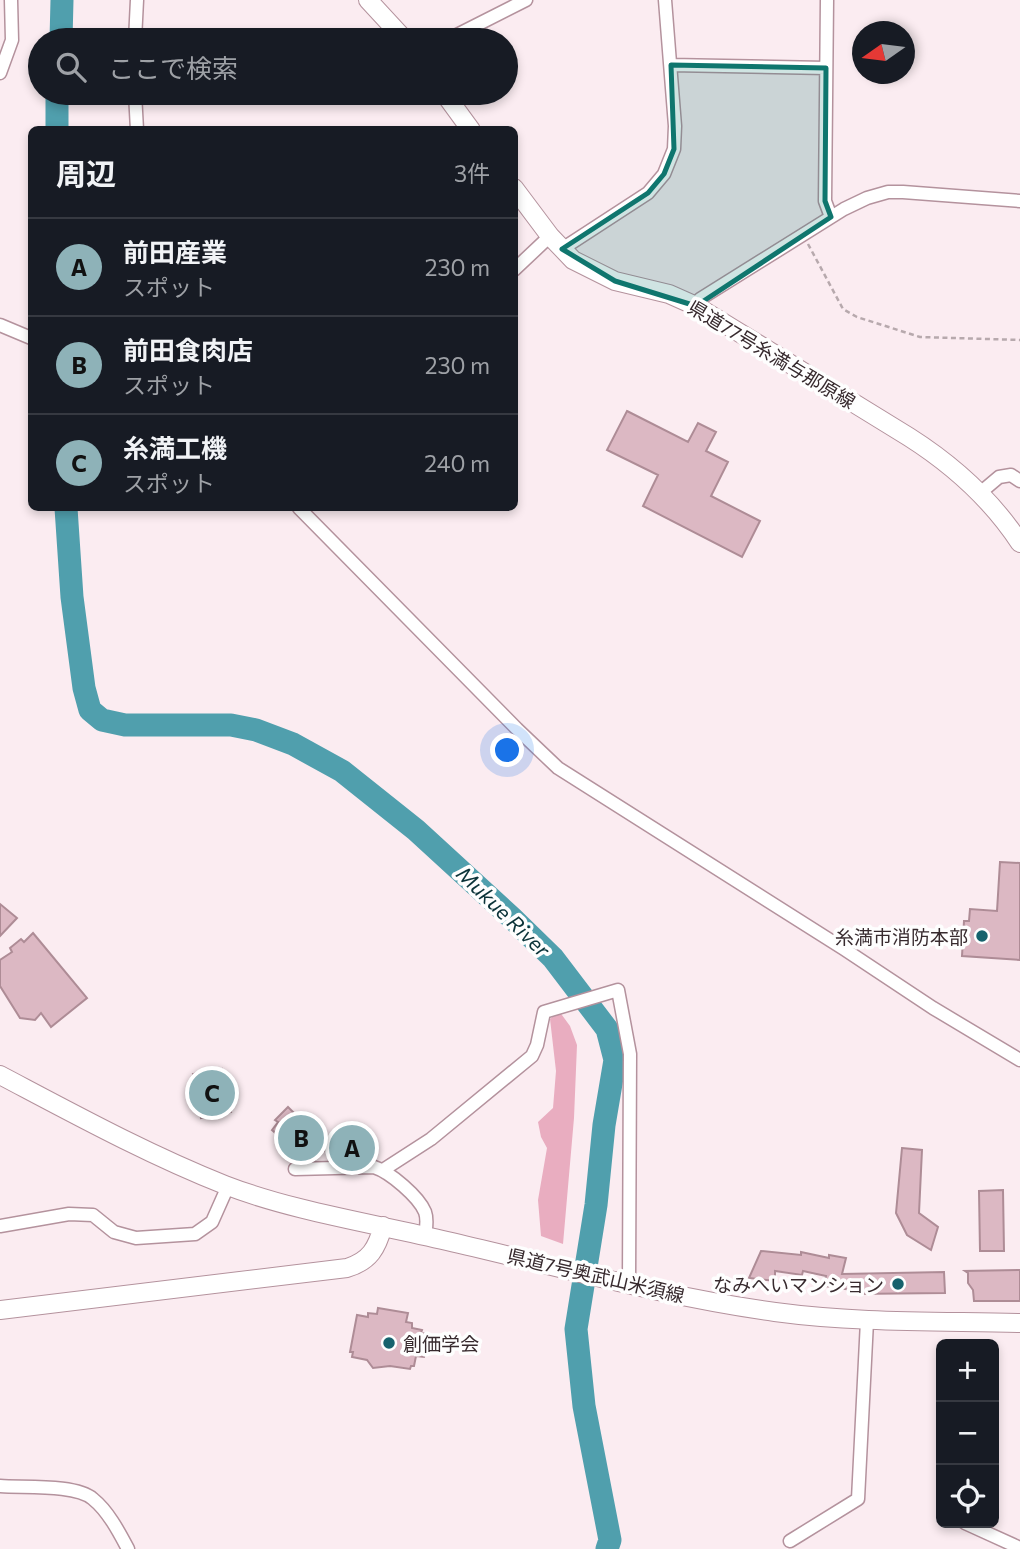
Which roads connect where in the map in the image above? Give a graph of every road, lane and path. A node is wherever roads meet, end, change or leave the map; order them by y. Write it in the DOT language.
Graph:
graph roads {
  1 [pos="11,0"];
  2 [pos="137,0"];
  3 [pos="368,0"];
  4 [pos="526,0"];
  5 [pos="665,0"];
  6 [pos="827,0"];
  7 [pos="136,28"];
  8 [pos="394,28"];
  9 [pos="471,28"];
  10 [pos="671,65"];
  11 [pos="826,68"];
  12 [pos="0,73"];
  13 [pos="136,105"];
  14 [pos="453,105"];
  15 [pos="137,126"];
  16 [pos="468,126"];
  17 [pos="518,193"];
  18 [pos="1020,201"];
  19 [pos="831,217"];
  20 [pos="802,234"];
  21 [pos="556,243"];
  22 [pos="518,267"];
  23 [pos="696,306"];
  24 [pos="0,325"];
  25 [pos="28,337"];
  26 [pos="1020,340"];
  27 [pos="1020,481"];
  28 [pos="980,493"];
  29 [pos="302,511"];
  30 [pos="1020,543"];
  31 [pos="1020,1060"];
  32 [pos="0,1075"];
  33 [pos="295,1169"];
  34 [pos="383,1170"];
  35 [pos="228,1186"];
  36 [pos="0,1226"];
  37 [pos="383,1226"];
  38 [pos="425,1236"];
  39 [pos="623,1282"];
  40 [pos="0,1310"];
  41 [pos="867,1321"];
  42 [pos="1020,1323"];
  43 [pos="0,1486"];
  44 [pos="976,1528"];
  45 [pos="790,1541"];
  46 [pos="1020,1548"];
  47 [pos="128,1549"];
  1 -- 12 [label="street"];
  2 -- 7 [label="street"];
  3 -- 8 [label="main road"];
  4 -- 9 [label="street"];
  5 -- 10 [label="street"];
  6 -- 11 [label="street"];
  10 -- 11 [label="street"];
  10 -- 21 [label="street"];
  11 -- 19 [label="street"];
  13 -- 15 [label="street"];
  14 -- 16 [label="main road"];
  17 -- 21 [label="main road, 県道77号糸満与那原線"];
  18 -- 19 [label="street"];
  19 -- 20 [label="street"];
  20 -- 23 [label="street"];
  20 -- 26 [label="path"];
  21 -- 22 [label="street"];
  21 -- 23 [label="main road, 県道77号糸満与那原線"];
  23 -- 28 [label="main road, 県道77号糸満与那原線"];
  24 -- 25 [label="street"];
  27 -- 28 [label="street"];
  28 -- 30 [label="main road, 県道77号糸満与那原線"];
  29 -- 31 [label="street"];
  32 -- 35 [label="main road, 県道7号奥武山米須線"];
  33 -- 34 [label="street"];
  34 -- 38 [label="street"];
  34 -- 39 [label="street"];
  35 -- 36 [label="street"];
  35 -- 37 [label="main road, 県道7号奥武山米須線"];
  37 -- 38 [label="main road, 県道7号奥武山米須線"];
  37 -- 40 [label="main road"];
  38 -- 39 [label="main road, 県道7号奥武山米須線"];
  39 -- 41 [label="main road, 県道7号奥武山米須線"];
  41 -- 42 [label="main road, 県道7号奥武山米須線"];
  41 -- 45 [label="street"];
  43 -- 47 [label="street"];
  44 -- 46 [label="street"];
}
